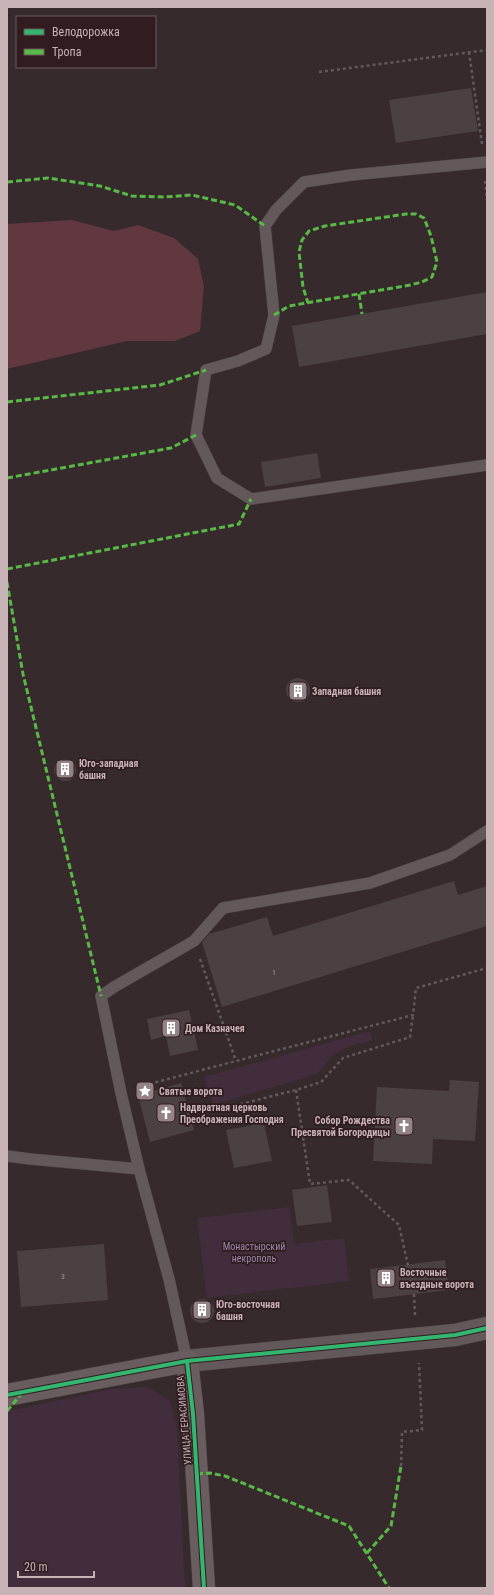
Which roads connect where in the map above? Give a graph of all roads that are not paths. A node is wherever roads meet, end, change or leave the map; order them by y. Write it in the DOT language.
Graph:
graph roads {
  1 [pos="485,162"];
  2 [pos="487,465"];
  3 [pos="487,831"];
  4 [pos="7,1156"];
  5 [pos="139,1169"];
  6 [pos="487,1328"];
  7 [pos="186,1361"];
  8 [pos="7,1395"];
  9 [pos="204,1588"];
  1 -- 2 [label="lane"];
  3 -- 5 [label="lane"];
  4 -- 5 [label="lane"];
  5 -- 7 [label="lane"];
  6 -- 7 [label="street"];
  7 -- 8 [label="street, УЛИЦА ГЕРАСИМОВА"];
  7 -- 9 [label="street, УЛИЦА ГЕРАСИМОВА"];
}
